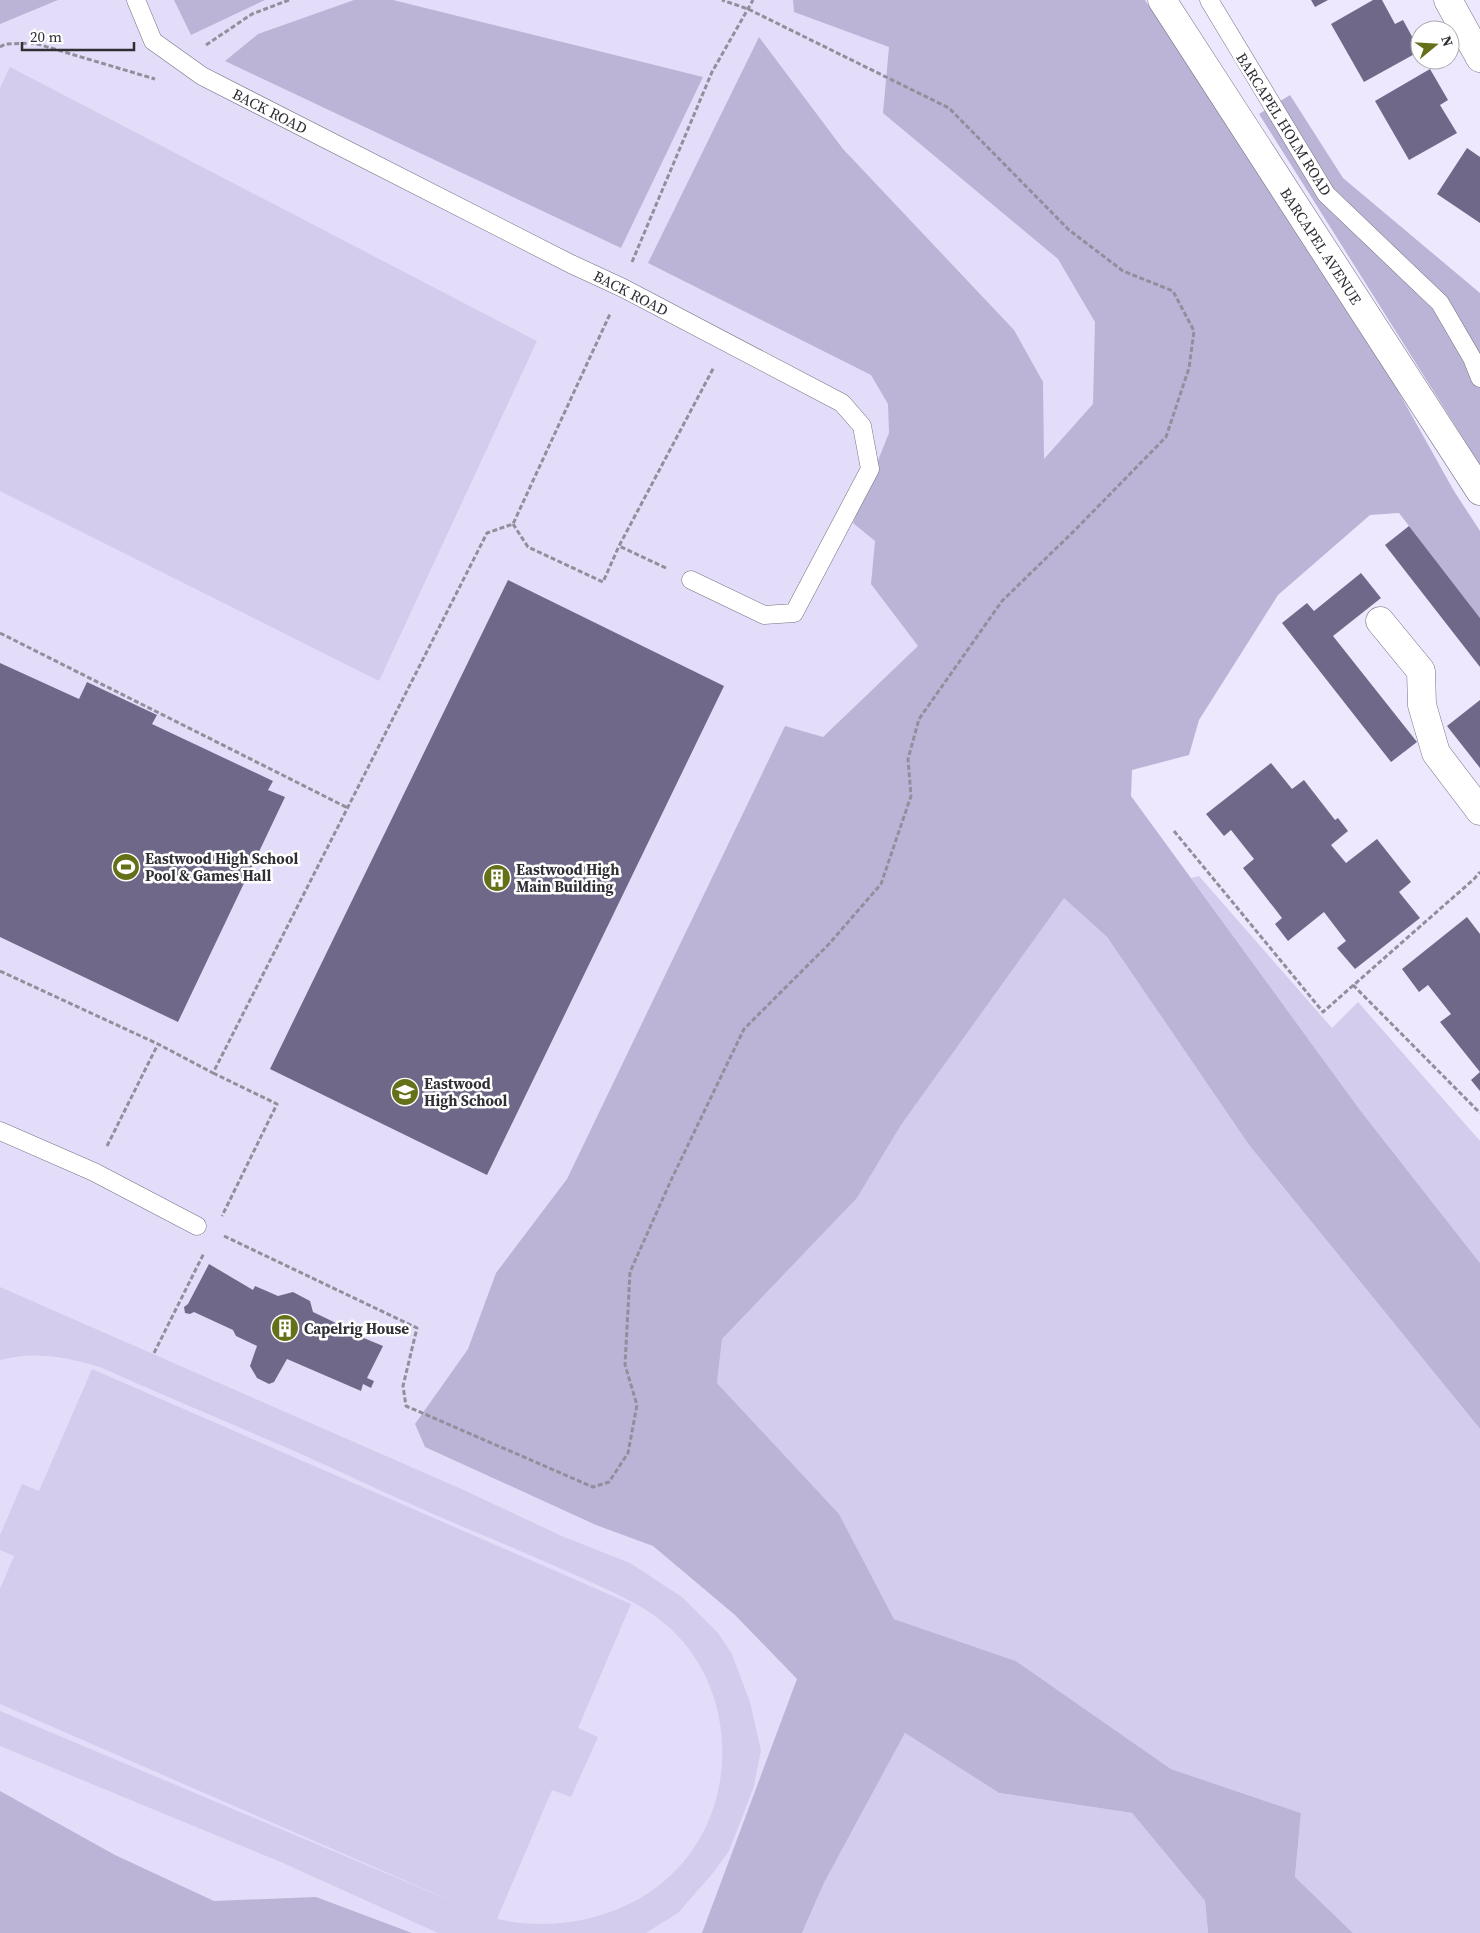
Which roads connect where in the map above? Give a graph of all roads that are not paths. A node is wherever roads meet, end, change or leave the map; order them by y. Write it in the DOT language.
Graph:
graph roads {
  1 [pos="136,0"];
  2 [pos="1162,0"];
  3 [pos="1209,0"];
  4 [pos="1448,0"];
  5 [pos="1480,58"];
  6 [pos="1480,378"];
  7 [pos="1480,491"];
  8 [pos="691,580"];
  9 [pos="1380,621"];
  10 [pos="1480,811"];
  11 [pos="0,1131"];
  12 [pos="197,1226"];
  1 -- 8 [label="lane, BACK ROAD"];
  2 -- 7 [label="street, BARCAPEL AVENUE"];
  3 -- 6 [label="lane, BARCAPEL HOLM ROAD"];
  4 -- 5 [label="street"];
  9 -- 10 [label="street"];
  11 -- 12 [label="lane"];
}
